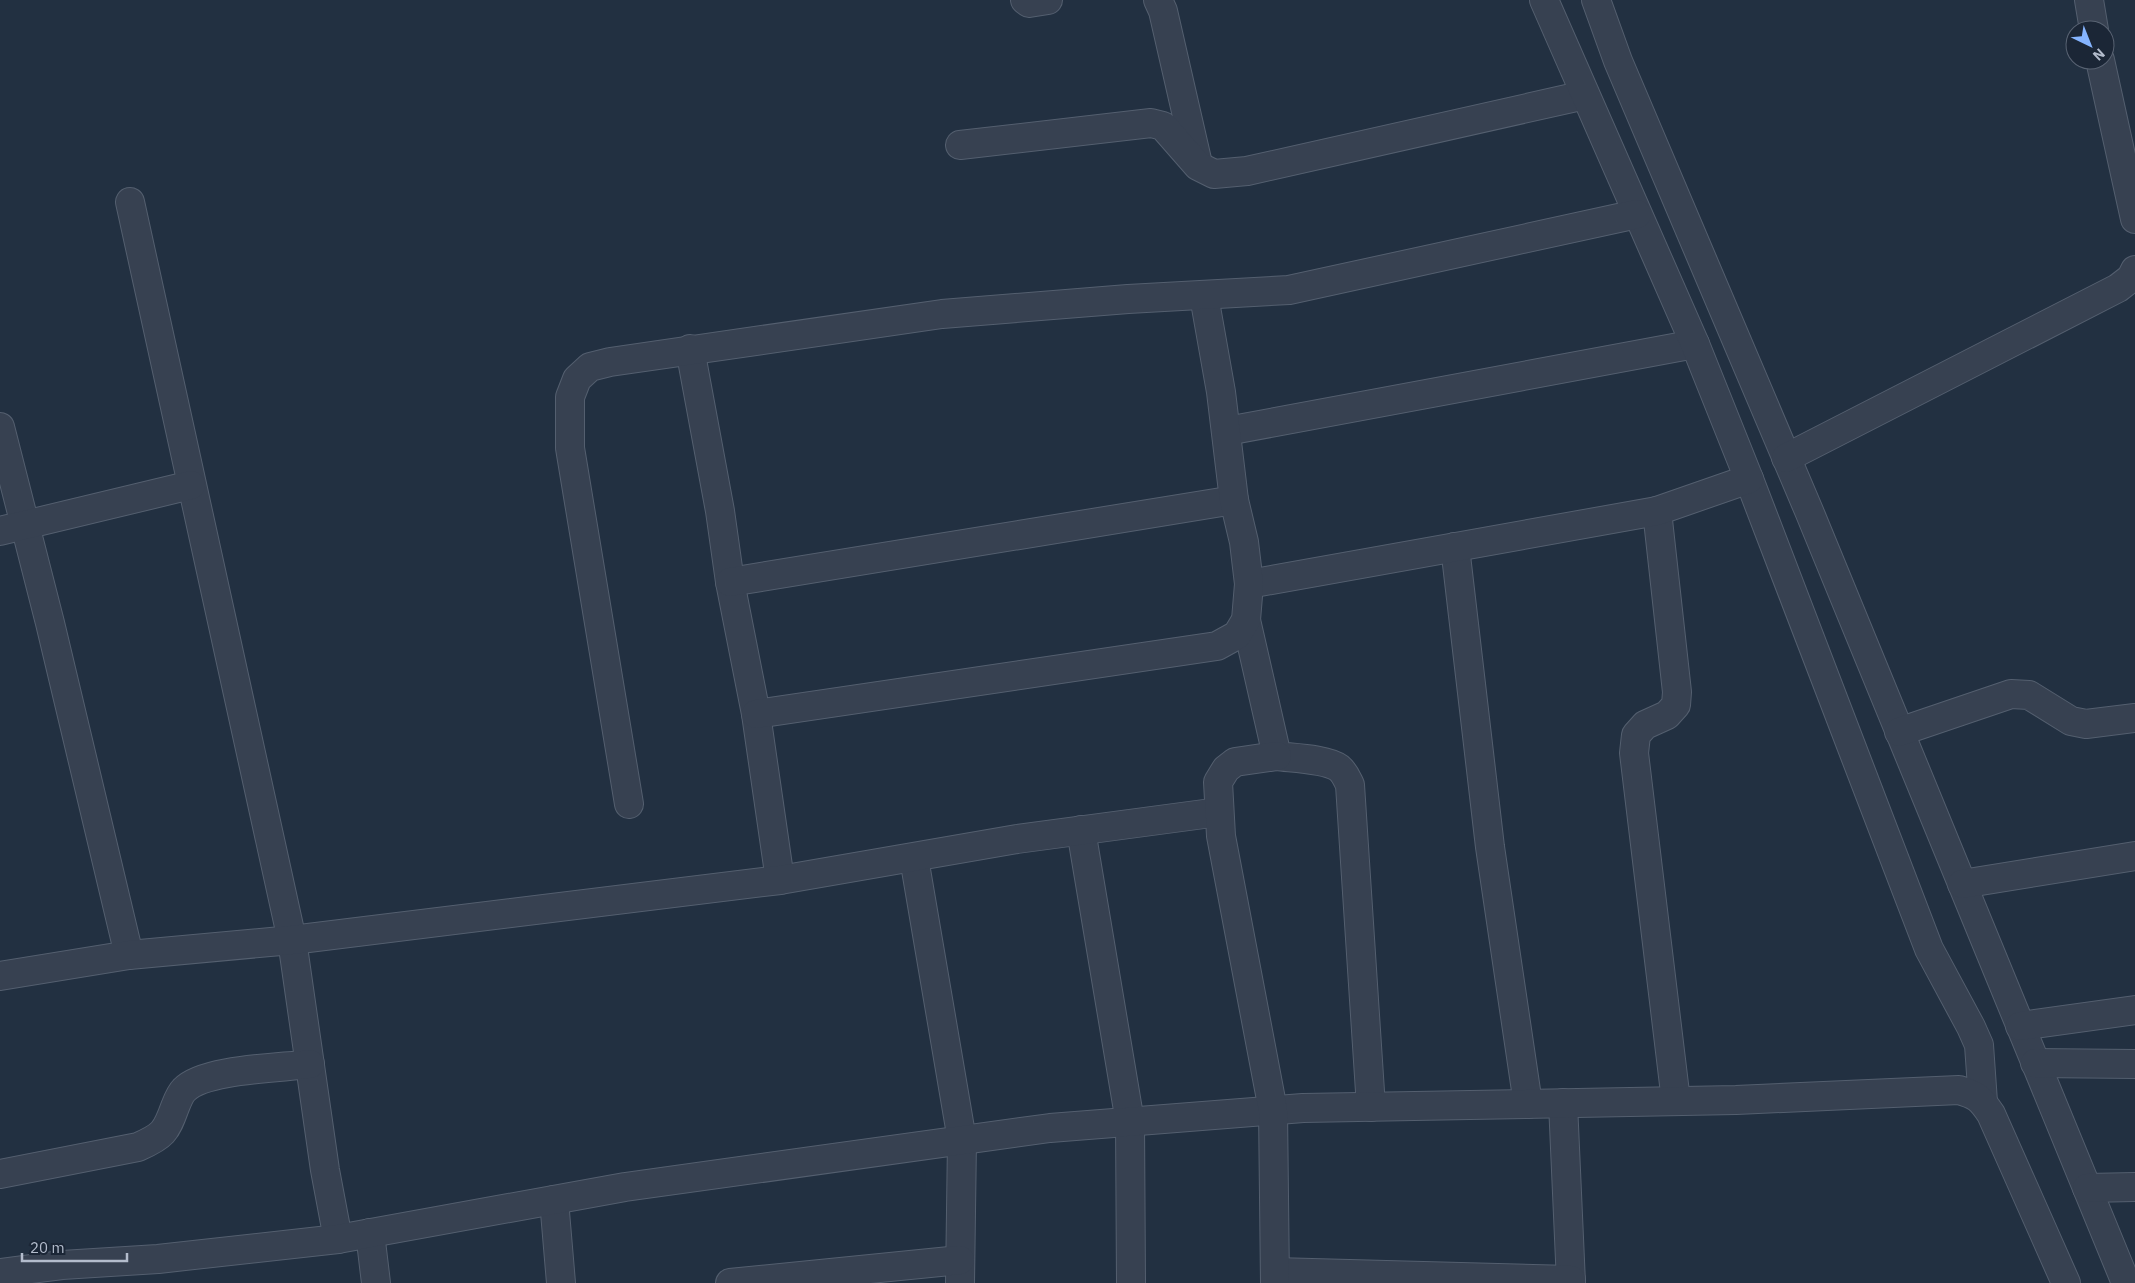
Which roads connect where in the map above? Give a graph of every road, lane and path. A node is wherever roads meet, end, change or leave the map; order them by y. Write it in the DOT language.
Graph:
graph roads {
  1 [pos="1025,0"];
  2 [pos="1048,0"];
  3 [pos="1158,0"];
  4 [pos="1544,0"];
  5 [pos="1596,0"];
  6 [pos="2089,0"];
  7 [pos="2092,20"];
  8 [pos="2102,70"];
  9 [pos="1586,95"];
  10 [pos="960,145"];
  11 [pos="1198,166"];
  12 [pos="130,202"];
  13 [pos="1638,214"];
  14 [pos="2135,219"];
  15 [pos="2135,270"];
  16 [pos="1204,296"];
  17 [pos="1695,344"];
  18 [pos="690,349"];
  19 [pos="0,427"];
  20 [pos="1227,431"];
  21 [pos="1786,458"];
  22 [pos="1750,479"];
  23 [pos="191,486"];
  24 [pos="1234,500"];
  25 [pos="1657,511"];
  26 [pos="12,528"];
  27 [pos="1455,547"];
  28 [pos="730,582"];
  29 [pos="1249,584"];
  30 [pos="1246,620"];
  31 [pos="756,714"];
  32 [pos="2135,718"];
  33 [pos="1900,732"];
  34 [pos="1277,756"];
  35 [pos="629,804"];
  36 [pos="1219,812"];
  37 [pos="1081,830"];
  38 [pos="2135,856"];
  39 [pos="914,858"];
  40 [pos="780,880"];
  41 [pos="1962,884"];
  42 [pos="292,940"];
  43 [pos="129,955"];
  44 [pos="0,976"];
  45 [pos="2135,1010"];
  46 [pos="2020,1026"];
  47 [pos="2035,1063"];
  48 [pos="310,1064"];
  49 [pos="2135,1064"];
  50 [pos="1676,1101"];
  51 [pos="1983,1102"];
  52 [pos="1563,1103"];
  53 [pos="1528,1104"];
  54 [pos="1371,1107"];
  55 [pos="1273,1110"];
  56 [pos="1130,1122"];
  57 [pos="962,1140"];
  58 [pos="0,1174"];
  59 [pos="2135,1187"];
  60 [pos="2086,1188"];
  61 [pos="554,1200"];
  62 [pos="370,1233"];
  63 [pos="338,1239"];
  64 [pos="960,1271"];
  65 [pos="0,1273"];
  66 [pos="63,1274"];
  67 [pos="1275,1277"];
  68 [pos="1571,1282"];
  69 [pos="376,1283"];
  70 [pos="561,1283"];
  71 [pos="730,1283"];
  72 [pos="1131,1283"];
  73 [pos="2066,1283"];
  74 [pos="2126,1283"];
  1 -- 2 [label="street"];
  3 -- 11 [label="street"];
  4 -- 9 [label="street"];
  5 -- 21 [label="street"];
  6 -- 7 [label="street"];
  8 -- 14 [label="street"];
  9 -- 11 [label="street"];
  9 -- 13 [label="street"];
  10 -- 11 [label="street"];
  12 -- 23 [label="street"];
  13 -- 16 [label="street"];
  13 -- 17 [label="street"];
  15 -- 21 [label="street"];
  16 -- 18 [label="street"];
  16 -- 20 [label="street"];
  17 -- 20 [label="street"];
  17 -- 22 [label="street"];
  18 -- 28 [label="street"];
  18 -- 35 [label="street"];
  19 -- 26 [label="street"];
  20 -- 24 [label="street"];
  21 -- 33 [label="street"];
  22 -- 25 [label="street"];
  22 -- 51 [label="street"];
  23 -- 26 [label="street"];
  23 -- 42 [label="street"];
  24 -- 28 [label="street"];
  24 -- 29 [label="street"];
  25 -- 27 [label="street"];
  25 -- 50 [label="street"];
  26 -- 43 [label="street"];
  27 -- 29 [label="street"];
  27 -- 53 [label="street"];
  28 -- 31 [label="street"];
  29 -- 30 [label="street"];
  30 -- 31 [label="street"];
  30 -- 34 [label="street"];
  31 -- 40 [label="street"];
  32 -- 33 [label="street"];
  33 -- 41 [label="street"];
  34 -- 36 [label="street"];
  34 -- 54 [label="street"];
  36 -- 37 [label="street"];
  36 -- 55 [label="street"];
  37 -- 39 [label="street"];
  37 -- 56 [label="street"];
  38 -- 41 [label="street"];
  39 -- 40 [label="street"];
  39 -- 57 [label="street"];
  40 -- 42 [label="street"];
  41 -- 46 [label="street"];
  42 -- 43 [label="street"];
  42 -- 48 [label="street"];
  43 -- 44 [label="street"];
  45 -- 46 [label="street"];
  46 -- 47 [label="street"];
  47 -- 49 [label="street"];
  47 -- 60 [label="street"];
  48 -- 58 [label="street"];
  48 -- 63 [label="street"];
  50 -- 51 [label="street"];
  50 -- 52 [label="street"];
  51 -- 73 [label="street"];
  52 -- 53 [label="street"];
  52 -- 68 [label="street"];
  53 -- 54 [label="street"];
  54 -- 55 [label="street"];
  55 -- 56 [label="street"];
  55 -- 67 [label="street"];
  56 -- 57 [label="street"];
  56 -- 72 [label="street"];
  57 -- 61 [label="street"];
  57 -- 64 [label="street"];
  59 -- 60 [label="street"];
  60 -- 74 [label="street"];
  61 -- 62 [label="street"];
  61 -- 70 [label="street"];
  62 -- 63 [label="street"];
  62 -- 69 [label="street"];
  63 -- 66 [label="street"];
  64 -- 71 [label="street"];
  65 -- 66 [label="street"];
  67 -- 68 [label="street"];
}
